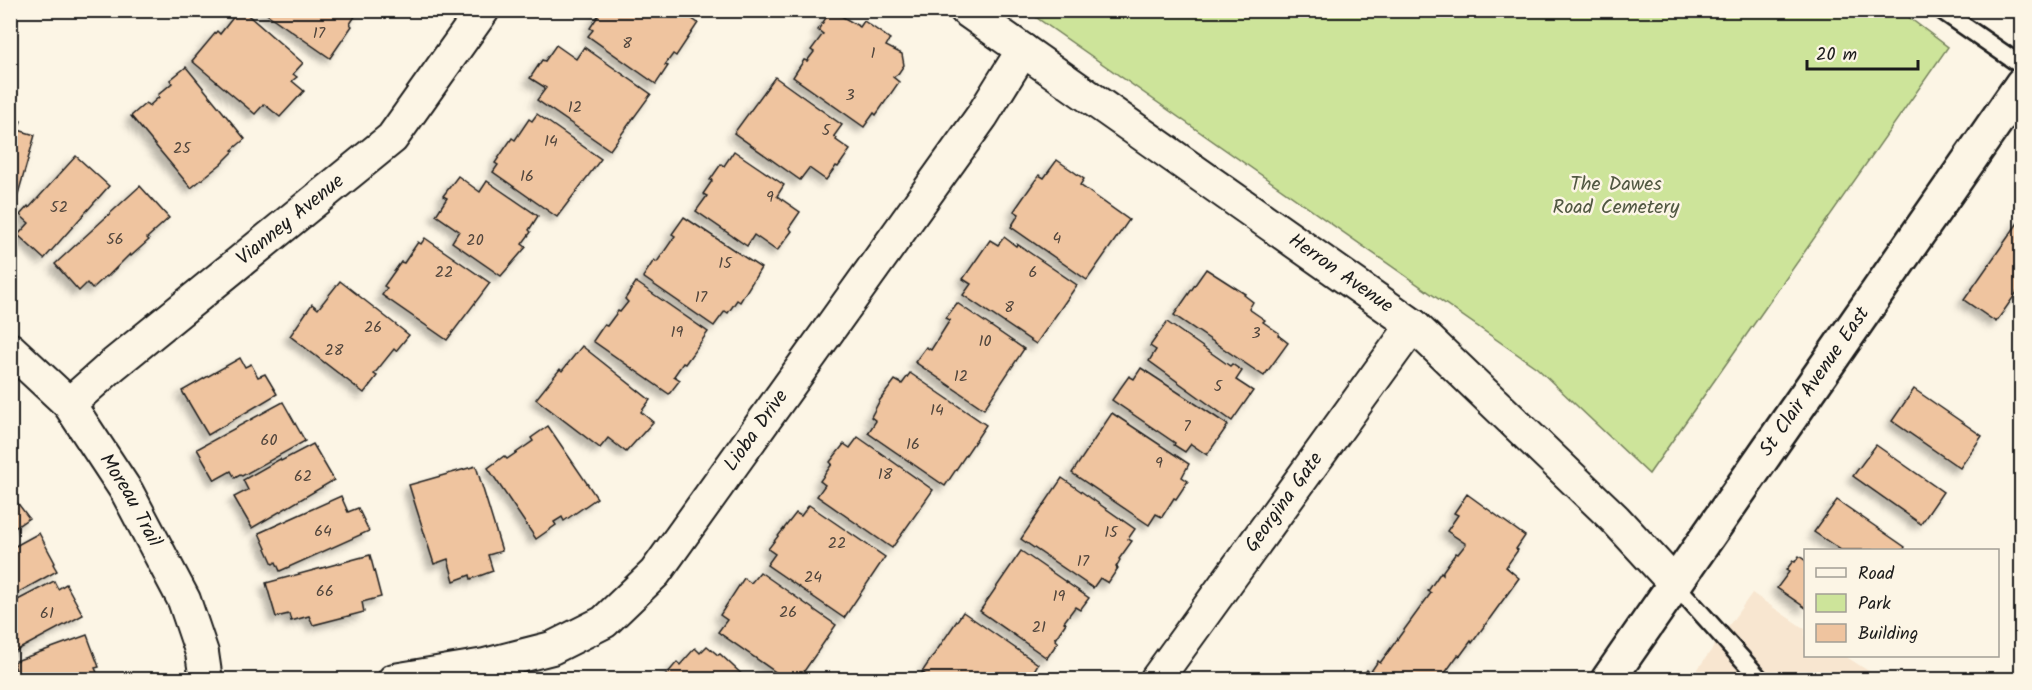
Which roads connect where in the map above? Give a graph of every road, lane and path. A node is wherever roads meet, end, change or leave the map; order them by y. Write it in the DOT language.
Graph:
graph roads {
  1 [pos="483,10"];
  2 [pos="966,10"];
  3 [pos="1941,10"];
  4 [pos="1023,51"];
  5 [pos="2022,66"];
  6 [pos="2017,101"];
  7 [pos="1413,325"];
  8 [pos="10,349"];
  9 [pos="69,404"];
  10 [pos="1675,584"];
  11 [pos="206,680"];
  12 [pos="394,680"];
  13 [pos="1156,680"];
  14 [pos="1608,680"];
  15 [pos="1761,680"];
  1 -- 9 [label="street, Vianney Avenue"];
  2 -- 4 [label="street, Herron Avenue"];
  3 -- 5 [label="lane"];
  4 -- 7 [label="street, Herron Avenue"];
  4 -- 12 [label="street, Lioba Drive"];
  6 -- 10 [label="main road, St Clair Avenue East"];
  7 -- 10 [label="street, Herron Avenue"];
  7 -- 13 [label="street, Georgina Gate"];
  8 -- 9 [label="street, Moreau Trail"];
  9 -- 11 [label="street, Moreau Trail"];
  10 -- 14 [label="main road, St Clair Avenue East"];
  10 -- 15 [label="lane"];
}
